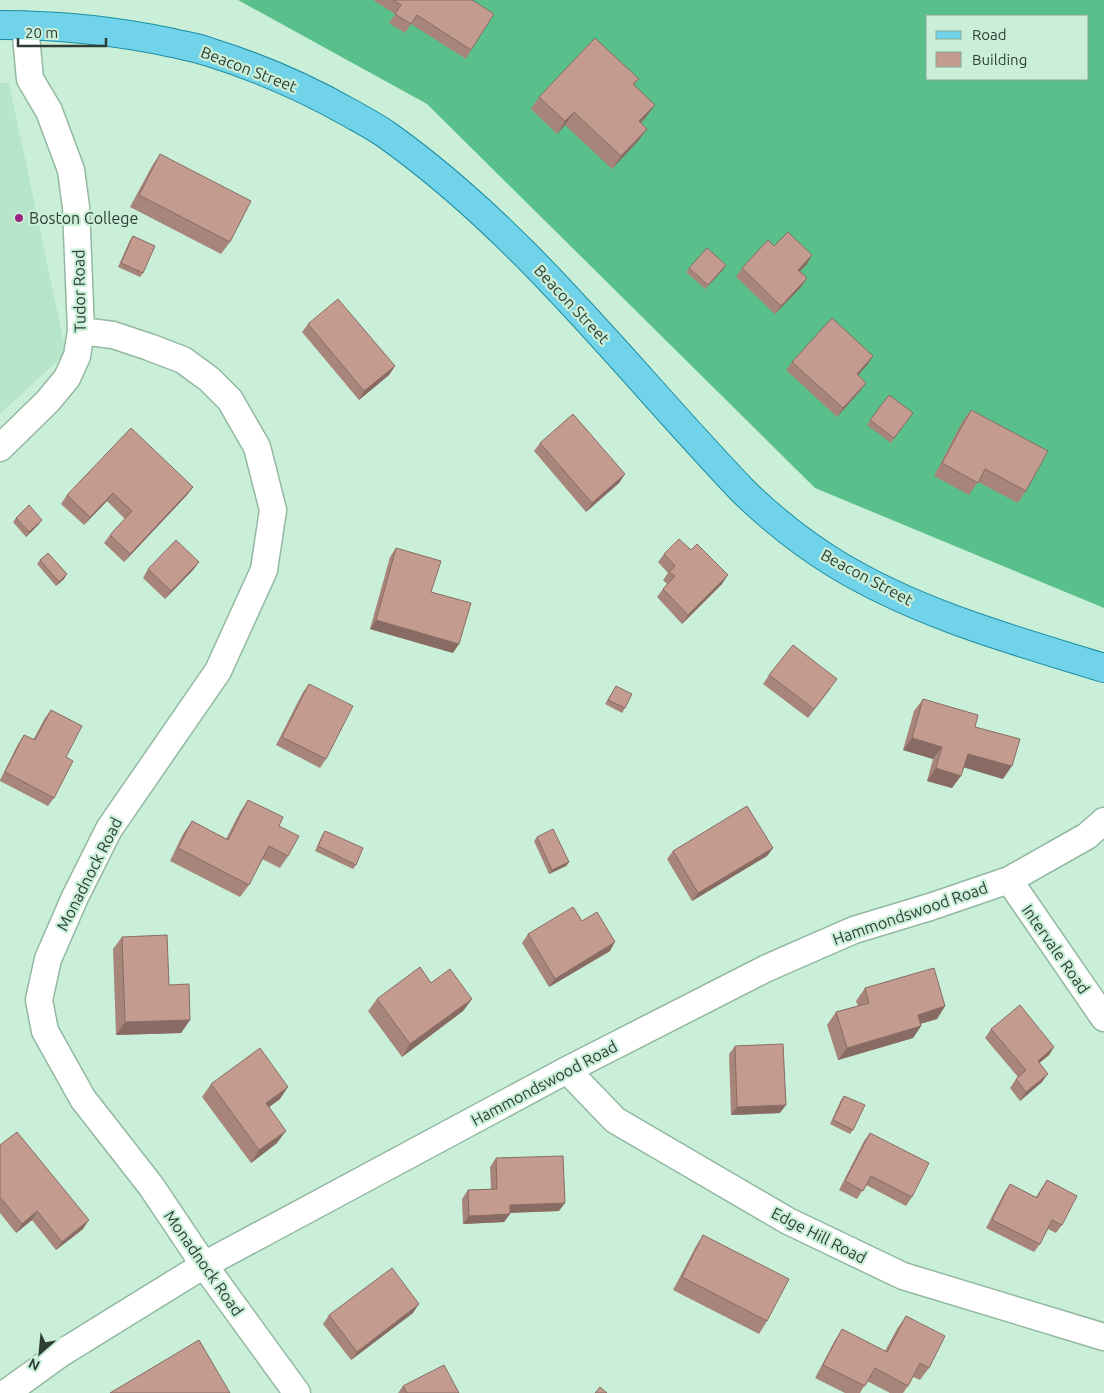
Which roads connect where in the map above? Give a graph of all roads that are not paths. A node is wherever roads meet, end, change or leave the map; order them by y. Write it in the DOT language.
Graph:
graph roads {
  1 [pos="13,25"];
  2 [pos="81,331"];
  3 [pos="0,448"];
  4 [pos="1104,668"];
  5 [pos="1104,821"];
  6 [pos="1009,880"];
  7 [pos="1104,1018"];
  8 [pos="567,1070"];
  9 [pos="204,1265"];
  10 [pos="1104,1337"];
  11 [pos="6,1393"];
  12 [pos="297,1393"];
  1 -- 2 [label="street, Tudor Road"];
  1 -- 4 [label="main road, Beacon Street"];
  2 -- 3 [label="street, Tudor Road"];
  2 -- 9 [label="street, Monadnock Road"];
  5 -- 6 [label="street, Hammondswood Road"];
  6 -- 7 [label="street, Intervale Road"];
  6 -- 8 [label="street, Hammondswood Road"];
  8 -- 9 [label="street, Hammondswood Road"];
  8 -- 10 [label="street, Edge Hill Road"];
  9 -- 11 [label="street, Hammondswood Road"];
  9 -- 12 [label="street, Monadnock Road"];
}
